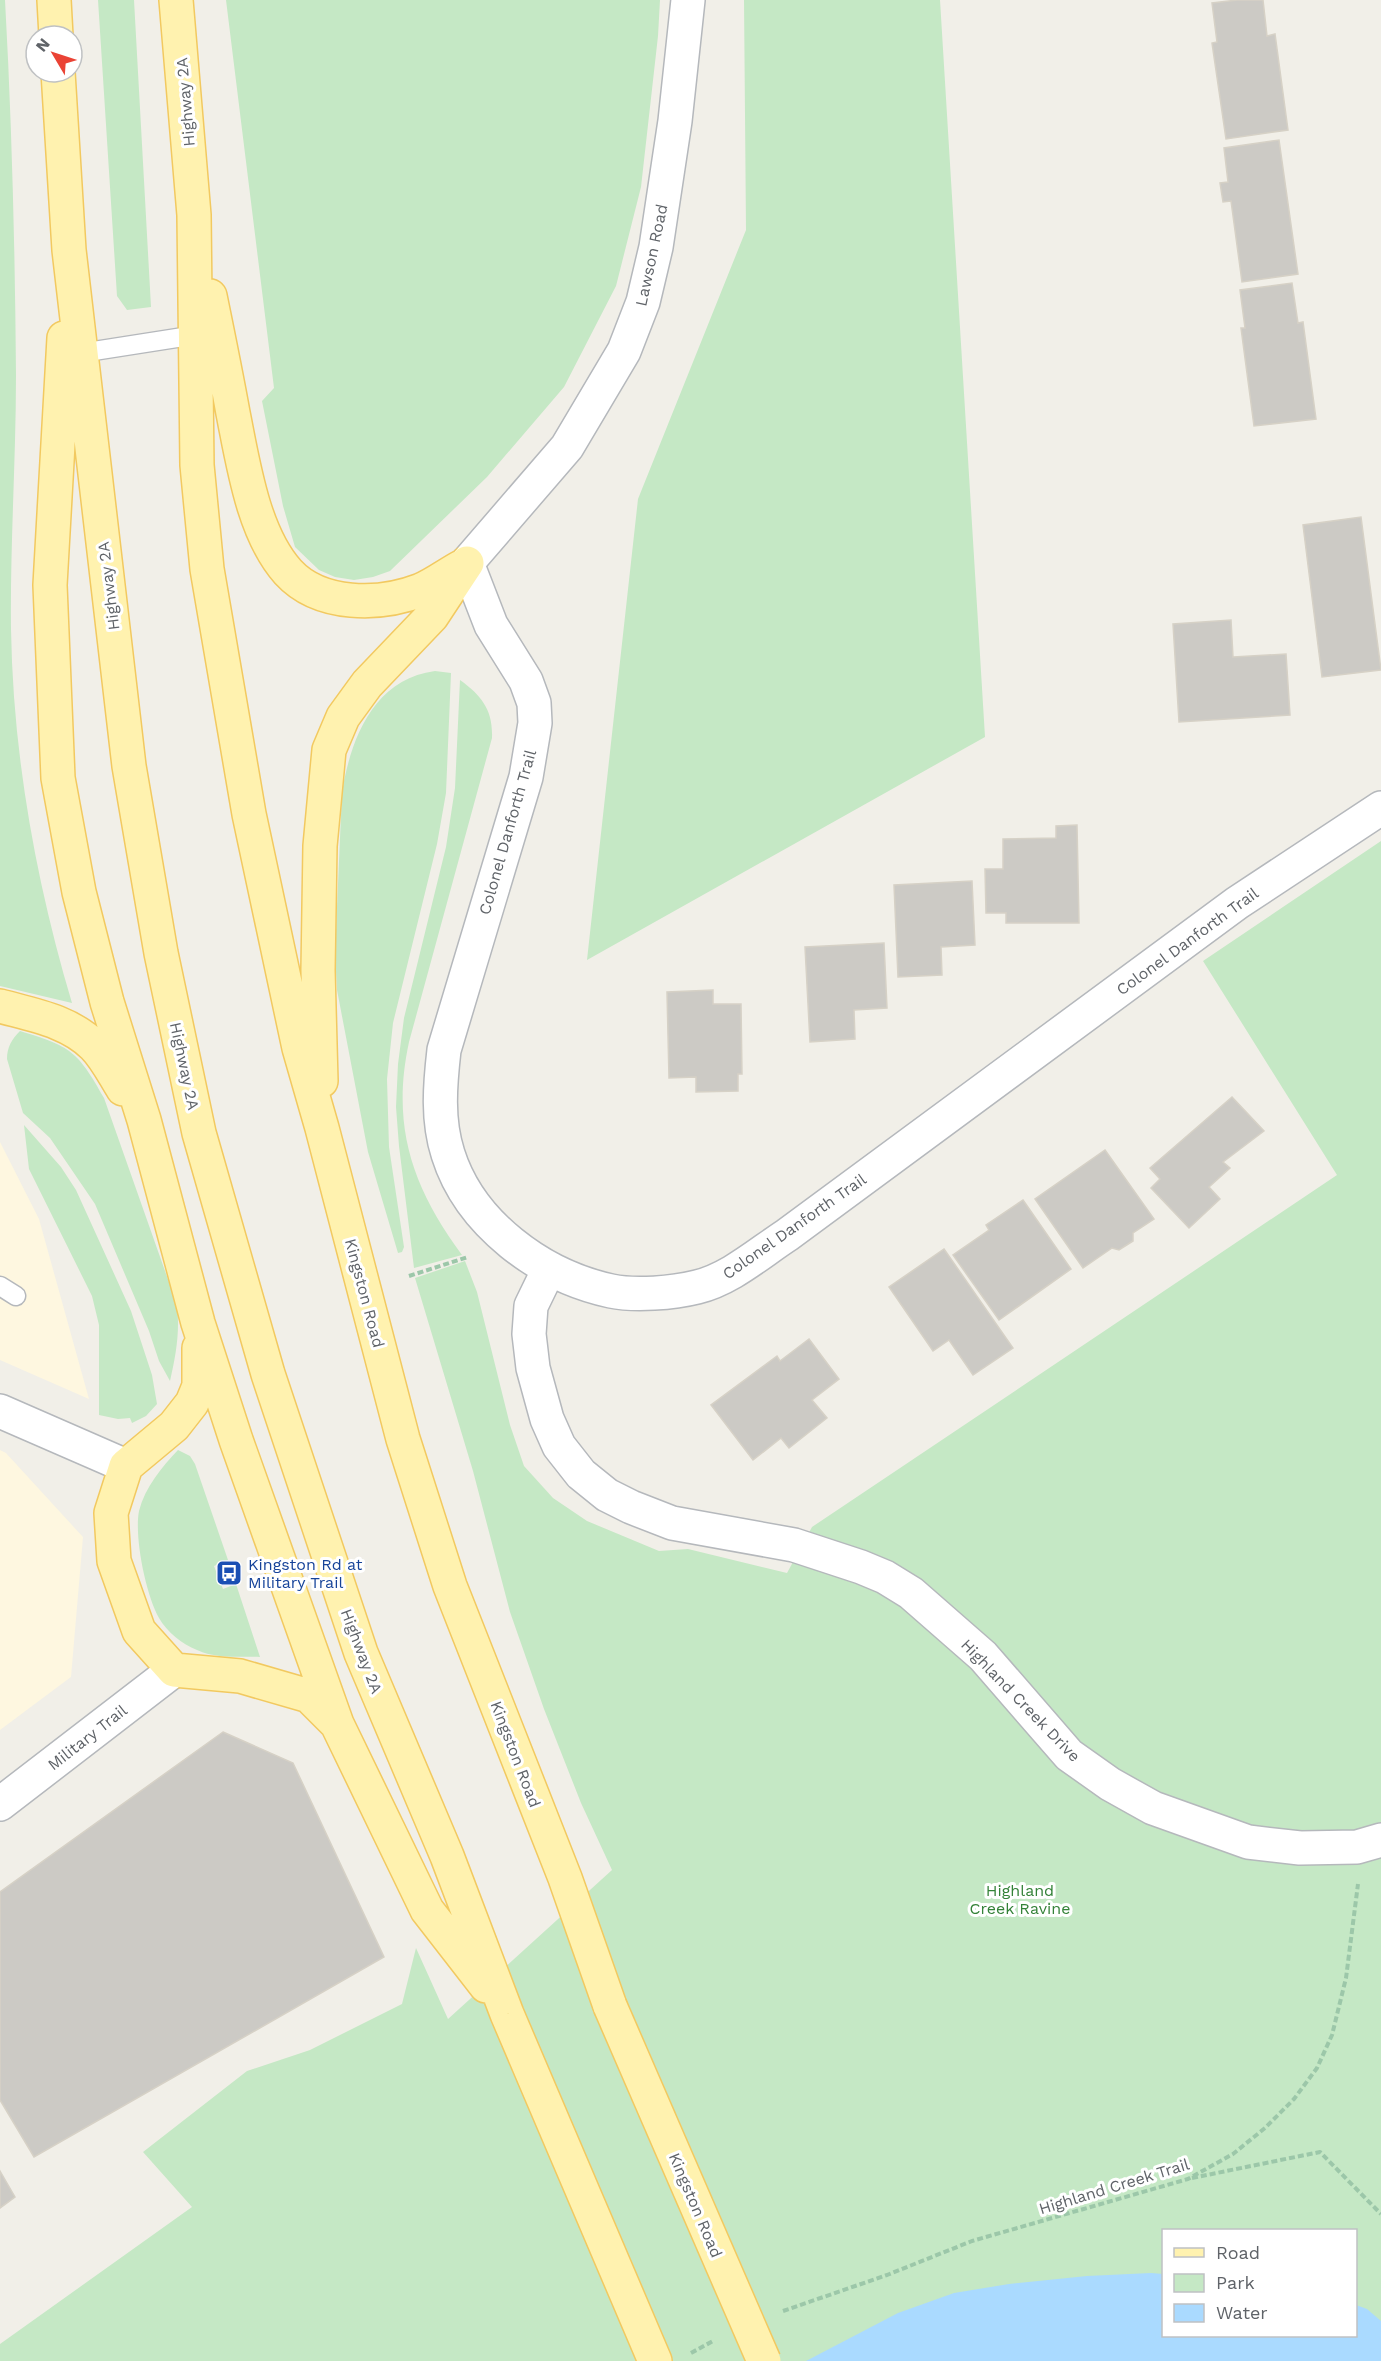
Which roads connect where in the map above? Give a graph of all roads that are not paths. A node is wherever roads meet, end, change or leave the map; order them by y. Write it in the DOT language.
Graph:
graph roads {
  1 [pos="54,0"];
  2 [pos="176,0"];
  3 [pos="688,0"];
  4 [pos="55,24"];
  5 [pos="59,84"];
  6 [pos="194,215"];
  7 [pos="69,250"];
  8 [pos="196,335"];
  9 [pos="81,353"];
  10 [pos="467,563"];
  11 [pos="1381,808"];
  12 [pos="0,1006"];
  13 [pos="144,1120"];
  14 [pos="322,1128"];
  15 [pos="549,1269"];
  16 [pos="0,1286"];
  17 [pos="16,1296"];
  18 [pos="198,1323"];
  19 [pos="0,1411"];
  20 [pos="126,1466"];
  21 [pos="174,1670"];
  22 [pos="337,1724"];
  23 [pos="0,1804"];
  24 [pos="1369,1844"];
  25 [pos="507,2014"];
  26 [pos="670,2359"];
  27 [pos="764,2361"];
  1 -- 4 [label="main road"];
  2 -- 6 [label="main road, Highway 2A"];
  3 -- 10 [label="street, Lawson Road"];
  5 -- 7 [label="main road, Highway 2A"];
  6 -- 8 [label="main road, Highway 2A"];
  6 -- 10 [label="main road"];
  7 -- 9 [label="main road, Highway 2A"];
  7 -- 13 [label="main road"];
  8 -- 9 [label="lane"];
  8 -- 14 [label="main road, Highway 2A"];
  9 -- 25 [label="main road, Highway 2A"];
  10 -- 14 [label="main road"];
  10 -- 15 [label="street, Colonel Danforth Trail"];
  11 -- 15 [label="street, Colonel Danforth Trail"];
  12 -- 13 [label="main road"];
  13 -- 18 [label="main road"];
  14 -- 27 [label="main road, Kingston Road, bridge"];
  15 -- 24 [label="street, Highland Creek Drive"];
  16 -- 17 [label="lane"];
  18 -- 20 [label="main road"];
  18 -- 22 [label="main road"];
  19 -- 20 [label="street"];
  20 -- 21 [label="main road"];
  21 -- 22 [label="main road"];
  21 -- 23 [label="street, Military Trail"];
  22 -- 25 [label="main road"];
  25 -- 26 [label="main road"];
}
